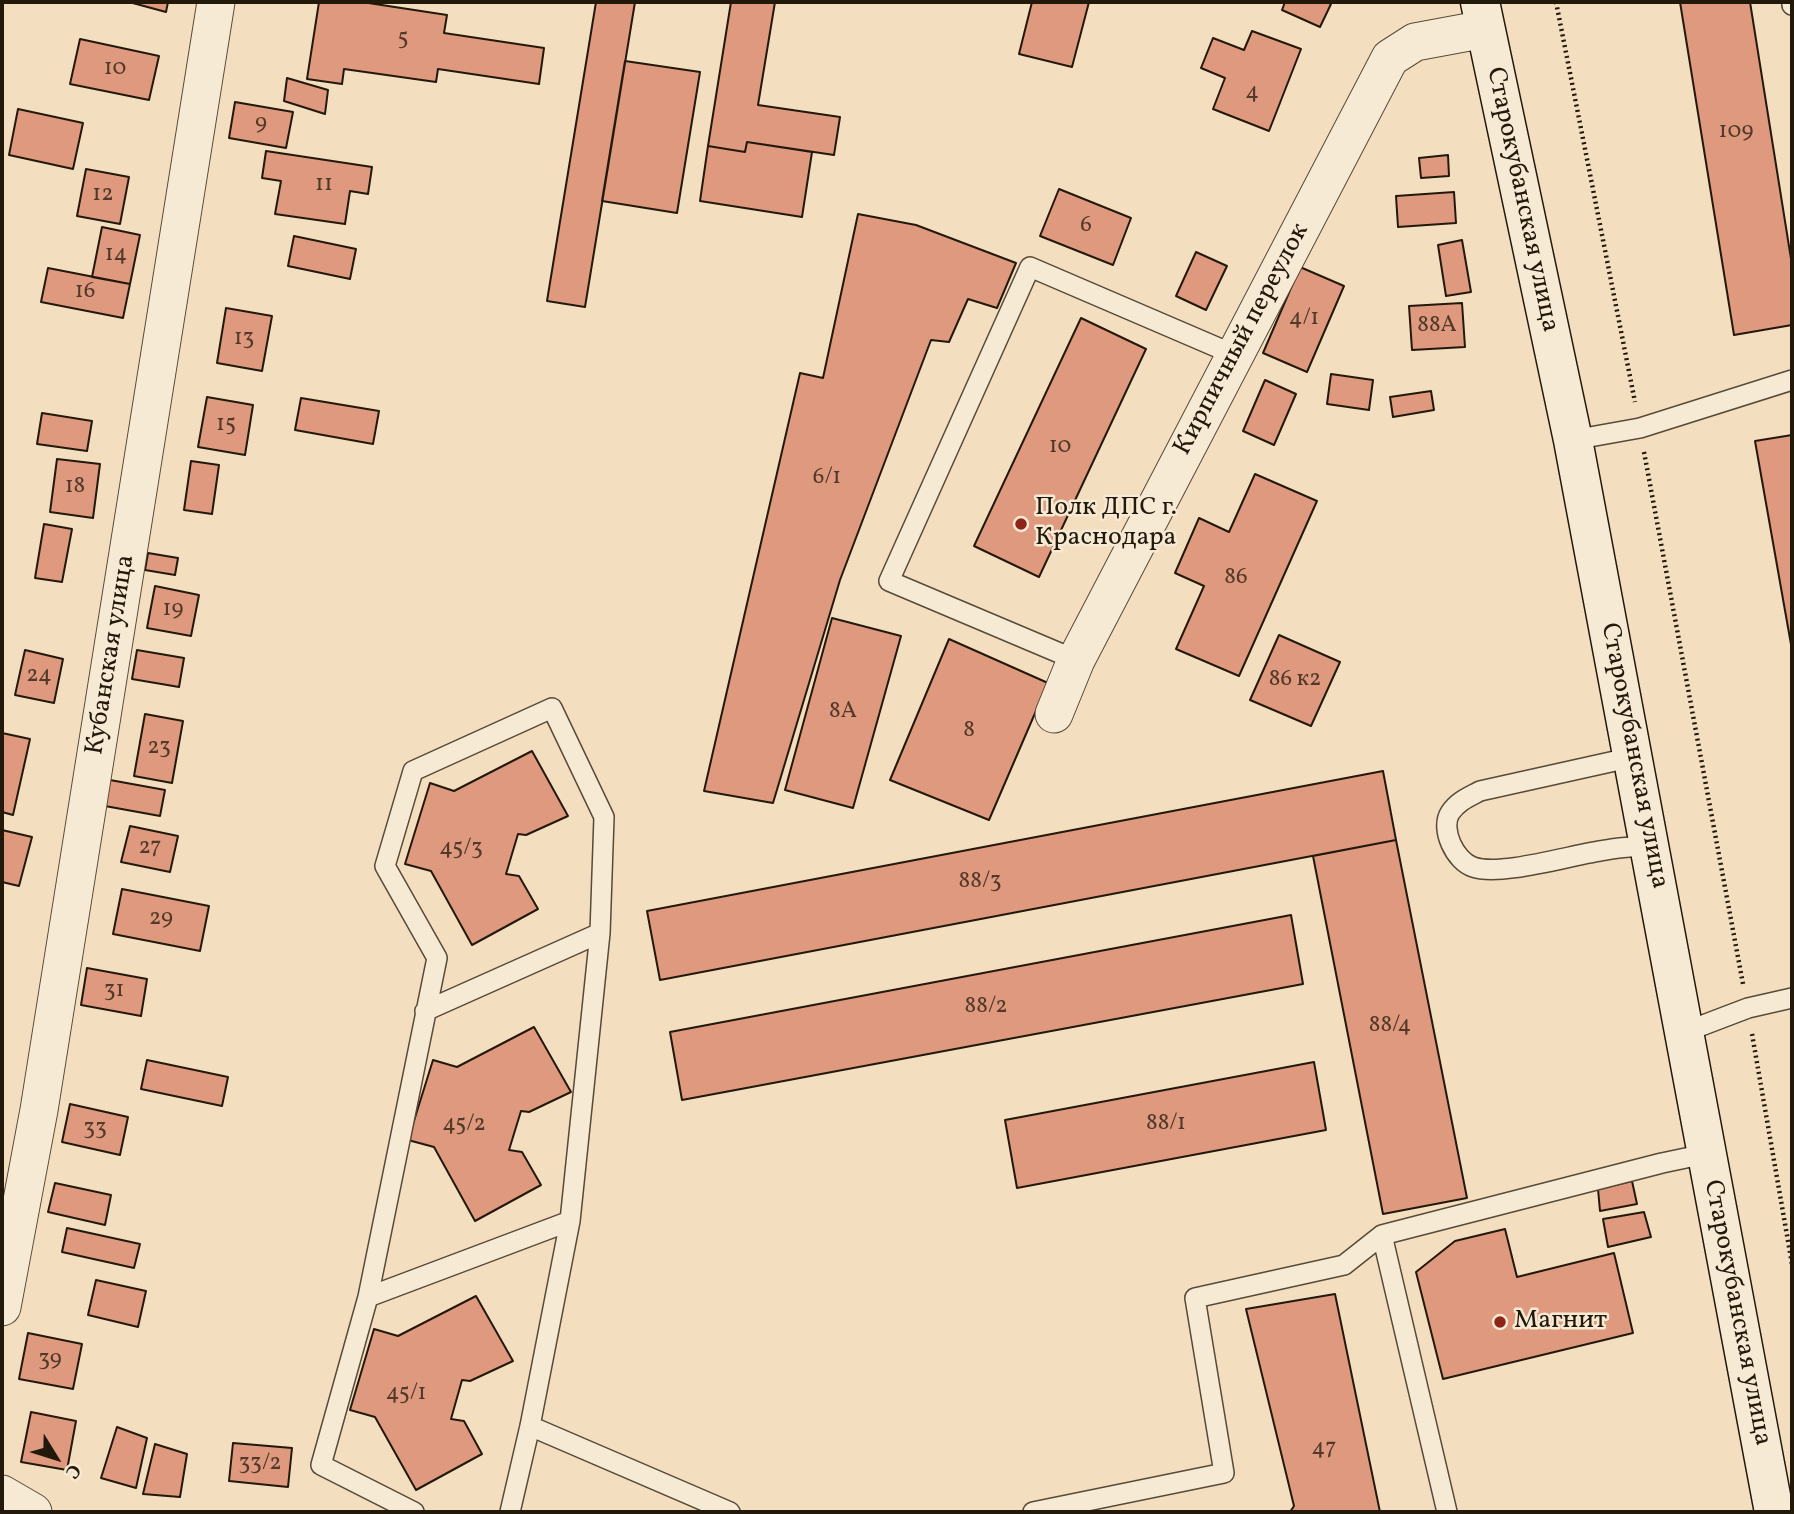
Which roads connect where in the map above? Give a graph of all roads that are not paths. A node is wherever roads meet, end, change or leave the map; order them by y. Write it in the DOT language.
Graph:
graph roads {
  1 [pos="216,2"];
  2 [pos="1482,15"];
  3 [pos="1235,355"];
  4 [pos="1792,380"];
  5 [pos="1573,440"];
  6 [pos="1076,660"];
  7 [pos="1054,714"];
  8 [pos="1633,757"];
  9 [pos="1650,846"];
  10 [pos="600,933"];
  11 [pos="1792,998"];
  12 [pos="425,1011"];
  13 [pos="1685,1032"];
  14 [pos="1705,1154"];
  15 [pos="570,1221"];
  16 [pos="1382,1235"];
  17 [pos="368,1297"];
  18 [pos="2,1307"];
  19 [pos="530,1426"];
  20 [pos="2,1494"];
  21 [pos="33,1512"];
  22 [pos="414,1512"];
  23 [pos="510,1512"];
  24 [pos="730,1512"];
  25 [pos="1033,1512"];
  26 [pos="1447,1512"];
  27 [pos="1774,1512"];
  1 -- 18 [label="street, Кубанская улица"];
  2 -- 3 [label="street, Кирпичный переулок"];
  2 -- 5 [label="street, Старокубанская улица"];
  3 -- 6 [label="street, Кирпичный переулок"];
  3 -- 6 [label="lane"];
  4 -- 5 [label="lane"];
  5 -- 8 [label="street, Старокубанская улица"];
  6 -- 7 [label="street, Кирпичный переулок"];
  8 -- 9 [label="street, Старокубанская улица"];
  8 -- 9 [label="lane"];
  9 -- 13 [label="street, Старокубанская улица"];
  10 -- 12 [label="lane"];
  10 -- 12 [label="lane"];
  10 -- 15 [label="lane"];
  11 -- 13 [label="lane"];
  12 -- 17 [label="lane"];
  13 -- 14 [label="street, Старокубанская улица"];
  14 -- 16 [label="lane"];
  14 -- 27 [label="street, Старокубанская улица"];
  15 -- 17 [label="lane"];
  15 -- 19 [label="lane"];
  16 -- 25 [label="lane"];
  16 -- 26 [label="lane"];
  17 -- 22 [label="lane"];
  19 -- 23 [label="lane"];
  19 -- 24 [label="lane"];
  20 -- 21 [label="street"];
}
